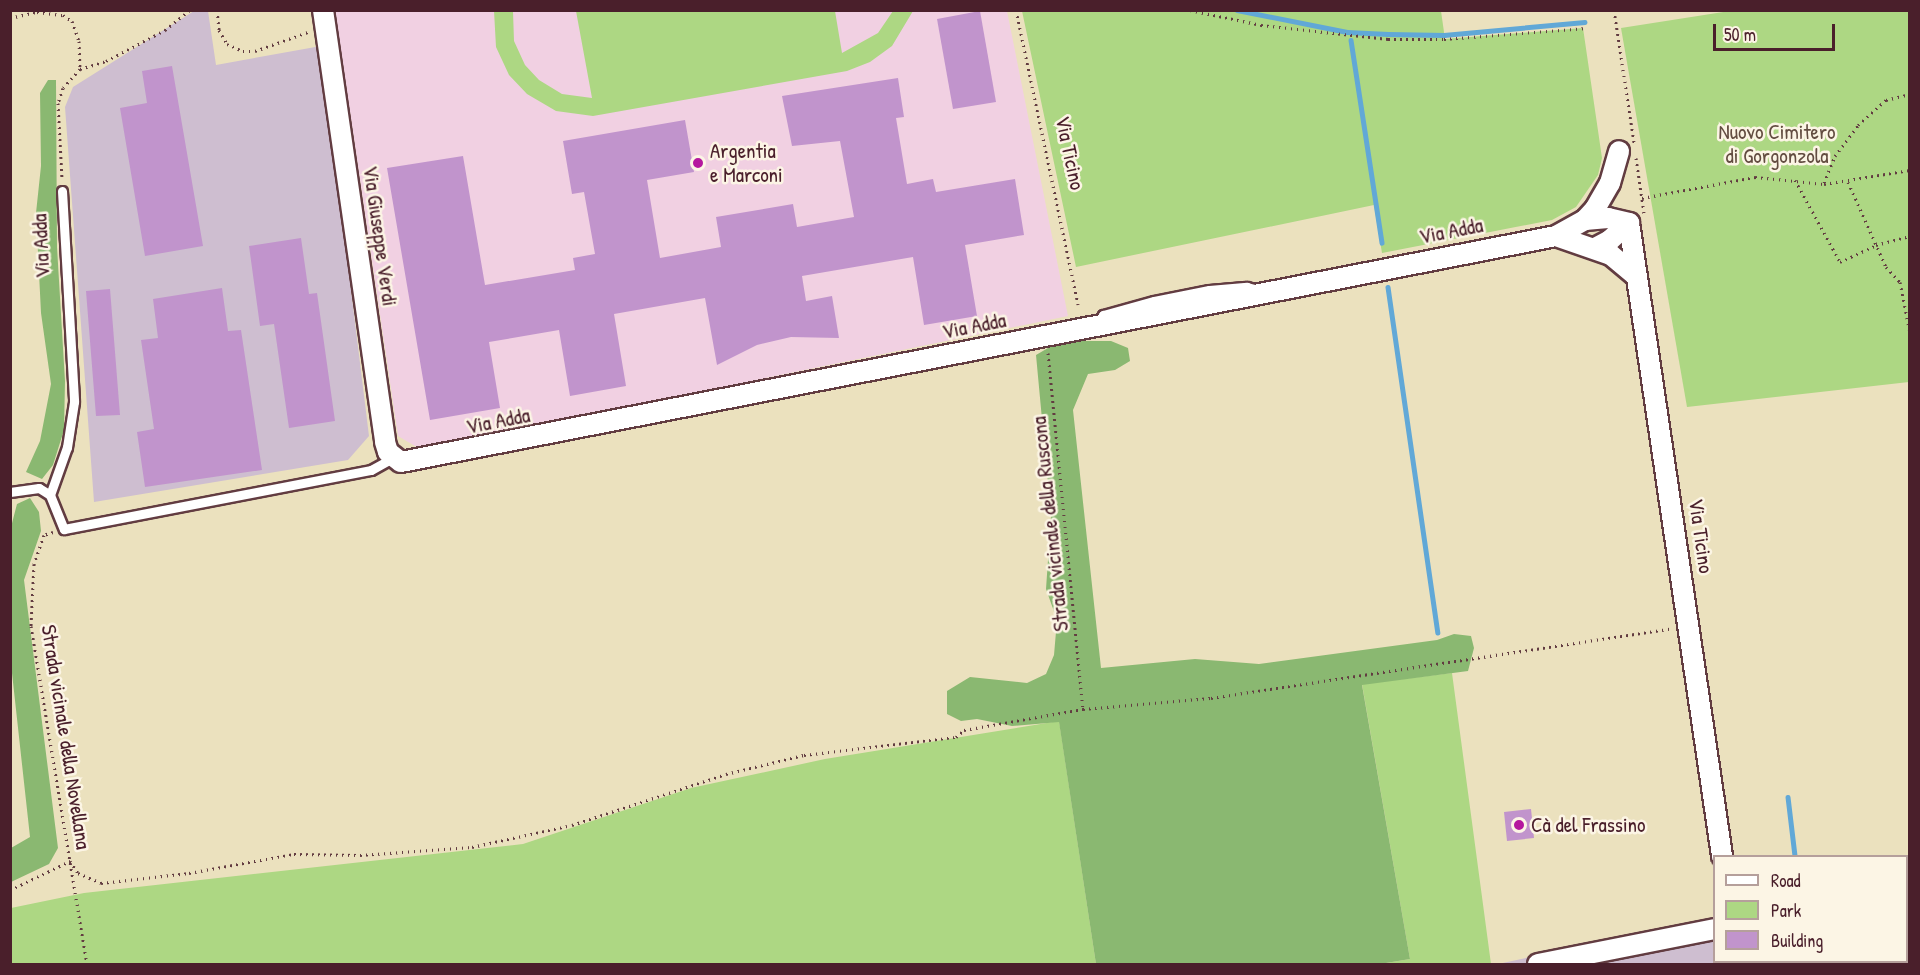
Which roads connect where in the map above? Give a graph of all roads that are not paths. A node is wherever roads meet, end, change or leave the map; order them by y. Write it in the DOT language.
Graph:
graph roads {
  1 [pos="323,10"];
  2 [pos="1619,151"];
  3 [pos="62,191"];
  4 [pos="1585,220"];
  5 [pos="1629,223"];
  6 [pos="1556,236"];
  7 [pos="1595,248"];
  8 [pos="1637,277"];
  9 [pos="397,460"];
  10 [pos="10,492"];
  11 [pos="50,495"];
  12 [pos="1722,855"];
  13 [pos="1713,929"];
  14 [pos="1538,964"];
  1 -- 9 [label="street, Via Giuseppe Verdi"];
  2 -- 4 [label="street, Via Adda"];
  3 -- 11 [label="lane, Via Adda"];
  4 -- 5 [label="street, Via Adda"];
  4 -- 6 [label="street, Via Adda"];
  5 -- 7 [label="street"];
  5 -- 8 [label="street, Via Ticino"];
  6 -- 7 [label="street, Via Adda"];
  6 -- 9 [label="street, Via Adda"];
  7 -- 8 [label="street, Via Adda"];
  8 -- 12 [label="street, Via Ticino"];
  9 -- 11 [label="lane, Via Adda"];
  10 -- 11 [label="lane"];
  13 -- 14 [label="street"];
}
